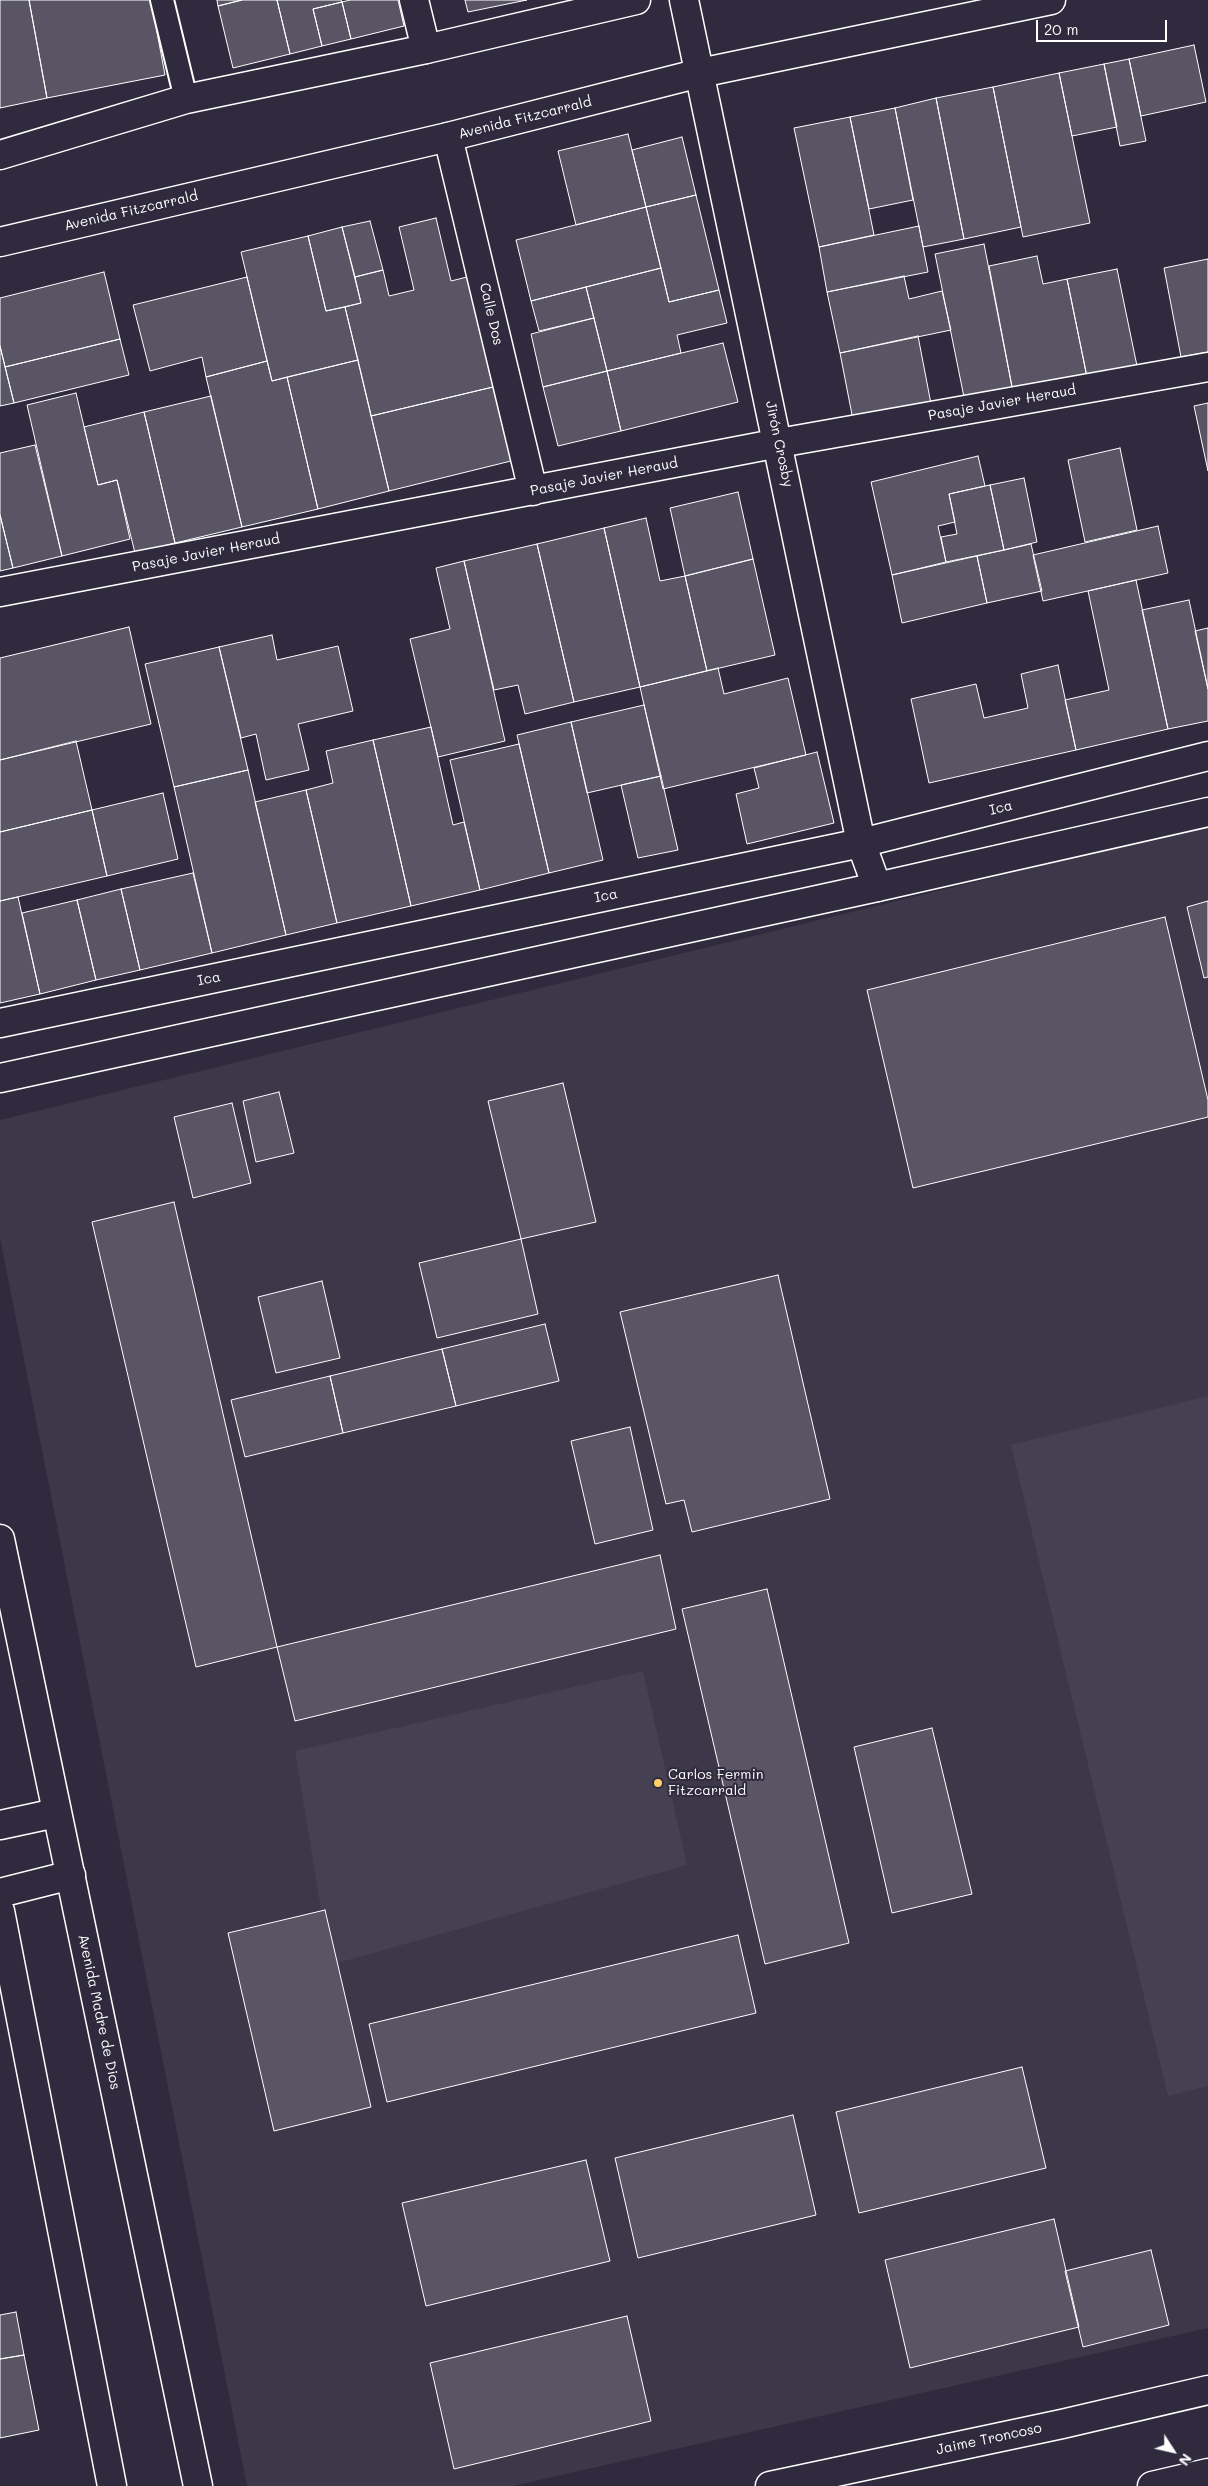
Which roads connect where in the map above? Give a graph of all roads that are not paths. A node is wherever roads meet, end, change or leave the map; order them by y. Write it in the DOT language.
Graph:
graph roads {
  1 [pos="162,0"];
  2 [pos="414,0"];
  3 [pos="636,0"];
  4 [pos="684,0"];
  5 [pos="1051,0"];
  6 [pos="426,49"];
  7 [pos="700,73"];
  8 [pos="186,99"];
  9 [pos="448,137"];
  10 [pos="0,155"];
  11 [pos="0,242"];
  12 [pos="1208,367"];
  13 [pos="778,443"];
  14 [pos="533,491"];
  15 [pos="0,592"];
  16 [pos="1208,756"];
  17 [pos="1208,812"];
  18 [pos="861,843"];
  19 [pos="877,888"];
  20 [pos="0,1023"];
  21 [pos="0,1078"];
  22 [pos="0,1539"];
  23 [pos="56,1813"];
  24 [pos="0,1825"];
  25 [pos="71,1875"];
  26 [pos="0,1893"];
  27 [pos="0,1911"];
  28 [pos="1208,2390"];
  29 [pos="1208,2473"];
  30 [pos="112,2486"];
  31 [pos="198,2486"];
  32 [pos="770,2486"];
  33 [pos="1152,2486"];
  1 -- 8 [label="lane"];
  2 -- 6 [label="street"];
  3 -- 6 [label="street"];
  4 -- 7 [label="street, Jirón Crosby"];
  5 -- 7 [label="street, Avenida Fitzcarrald"];
  6 -- 8 [label="street"];
  7 -- 9 [label="street, Avenida Fitzcarrald"];
  7 -- 13 [label="street, Jirón Crosby"];
  8 -- 10 [label="street"];
  9 -- 11 [label="street, Avenida Fitzcarrald"];
  9 -- 14 [label="street, Calle Dos"];
  12 -- 13 [label="street, Pasaje Javier Heraud"];
  13 -- 14 [label="street, Pasaje Javier Heraud"];
  13 -- 18 [label="street, Jirón Crosby"];
  14 -- 15 [label="street, Pasaje Javier Heraud"];
  16 -- 18 [label="street, Ica"];
  17 -- 19 [label="street"];
  18 -- 19 [label="street, Jirón Crosby"];
  18 -- 20 [label="street, Ica"];
  19 -- 21 [label="street"];
  22 -- 23 [label="street, Avenida Madre de Dios"];
  23 -- 24 [label="street"];
  23 -- 25 [label="street, Avenida Madre de Dios"];
  25 -- 26 [label="street"];
  25 -- 31 [label="street, Avenida Madre de Dios"];
  27 -- 30 [label="street"];
  28 -- 32 [label="street, Jaime Troncoso"];
  29 -- 33 [label="street"];
}
